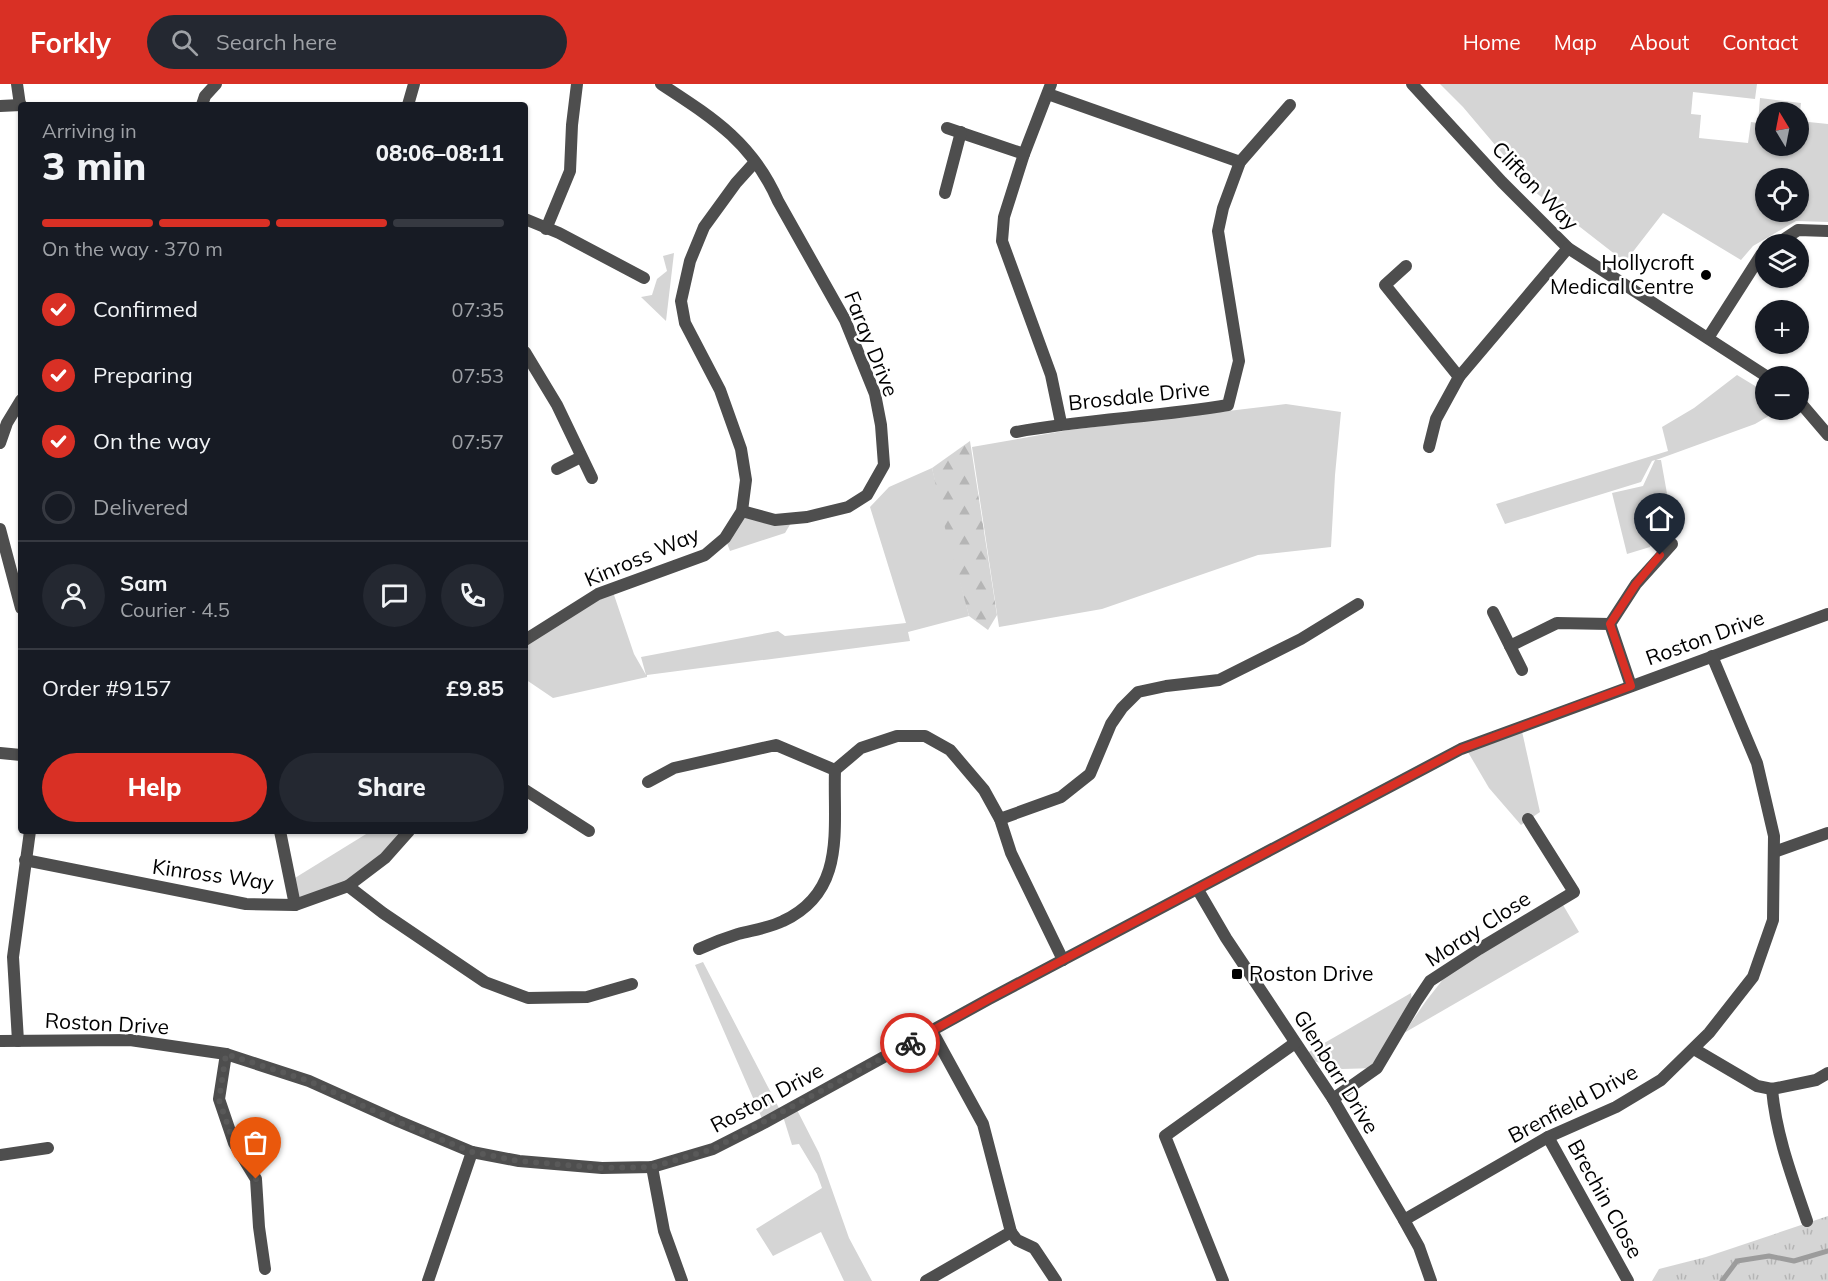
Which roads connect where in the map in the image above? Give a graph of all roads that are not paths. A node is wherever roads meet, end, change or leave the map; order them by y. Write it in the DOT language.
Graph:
graph roads {
  1 [pos="17,84"];
  2 [pos="216,84"];
  3 [pos="414,84"];
  4 [pos="576,84"];
  5 [pos="661,84"];
  6 [pos="1412,84"];
  7 [pos="1050,89"];
  8 [pos="20,102"];
  9 [pos="203,102"];
  10 [pos="409,102"];
  11 [pos="18,105"];
  12 [pos="1290,105"];
  13 [pos="0,106"];
  14 [pos="947,128"];
  15 [pos="961,132"];
  16 [pos="1024,154"];
  17 [pos="755,162"];
  18 [pos="1240,162"];
  19 [pos="945,193"];
  20 [pos="528,224"];
  21 [pos="546,229"];
  22 [pos="1828,231"];
  23 [pos="1792,234"];
  24 [pos="1568,248"];
  25 [pos="1755,264"];
  26 [pos="1406,266"];
  27 [pos="644,278"];
  28 [pos="1708,338"];
  29 [pos="528,357"];
  30 [pos="1755,369"];
  31 [pos="1459,377"];
  32 [pos="18,405"];
  33 [pos="1809,413"];
  34 [pos="1061,423"];
  35 [pos="1016,432"];
  36 [pos="1828,435"];
  37 [pos="0,443"];
  38 [pos="1429,447"];
  39 [pos="581,457"];
  40 [pos="557,469"];
  41 [pos="591,478"];
  42 [pos="742,512"];
  43 [pos="0,529"];
  44 [pos="1672,544"];
  45 [pos="18,597"];
  46 [pos="1358,604"];
  47 [pos="1493,612"];
  48 [pos="1828,614"];
  49 [pos="1610,624"];
  50 [pos="528,638"];
  51 [pos="1510,646"];
  52 [pos="1712,656"];
  53 [pos="1522,670"];
  54 [pos="1631,686"];
  55 [pos="0,753"];
  56 [pos="18,755"];
  57 [pos="835,770"];
  58 [pos="648,782"];
  59 [pos="528,792"];
  60 [pos="1000,819"];
  61 [pos="1528,819"];
  62 [pos="589,831"];
  63 [pos="1828,833"];
  64 [pos="29,834"];
  65 [pos="281,834"];
  66 [pos="406,834"];
  67 [pos="1774,852"];
  68 [pos="25,860"];
  69 [pos="348,886"];
  70 [pos="1198,890"];
  71 [pos="295,904"];
  72 [pos="699,949"];
  73 [pos="1063,960"];
  74 [pos="632,984"];
  75 [pos="932,1031"];
  76 [pos="0,1041"];
  77 [pos="18,1041"];
  78 [pos="1295,1043"];
  79 [pos="1694,1049"];
  80 [pos="226,1054"];
  81 [pos="1828,1072"];
  82 [pos="1772,1089"];
  83 [pos="1333,1099"];
  84 [pos="1548,1137"];
  85 [pos="48,1148"];
  86 [pos="472,1152"];
  87 [pos="0,1155"];
  88 [pos="652,1167"];
  89 [pos="1404,1220"];
  90 [pos="1807,1221"];
  91 [pos="1011,1232"];
  92 [pos="265,1269"];
  93 [pos="428,1281"];
  94 [pos="682,1281"];
  95 [pos="926,1281"];
  96 [pos="1056,1281"];
  97 [pos="1223,1281"];
  98 [pos="1431,1281"];
  99 [pos="1628,1281"];
  1 -- 8 [label="street"];
  2 -- 9 [label="street"];
  3 -- 10 [label="street"];
  4 -- 21 [label="street"];
  5 -- 17 [label="street, Faray Drive"];
  6 -- 24 [label="street, Clifton Way"];
  7 -- 16 [label="street"];
  7 -- 18 [label="street"];
  11 -- 13 [label="street"];
  12 -- 18 [label="street, Brosdale Drive"];
  14 -- 15 [label="street"];
  15 -- 16 [label="street"];
  15 -- 19 [label="street"];
  16 -- 34 [label="street"];
  17 -- 42 [label="street, Kinross Way"];
  17 -- 42 [label="street, Faray Drive"];
  18 -- 34 [label="street, Brosdale Drive"];
  20 -- 21 [label="street"];
  21 -- 27 [label="street"];
  22 -- 23 [label="street"];
  24 -- 28 [label="street, Clifton Way"];
  24 -- 31 [label="street"];
  25 -- 28 [label="street"];
  26 -- 31 [label="street"];
  28 -- 30 [label="street, Clifton Way"];
  29 -- 39 [label="street"];
  31 -- 38 [label="street"];
  32 -- 37 [label="street"];
  33 -- 36 [label="street"];
  34 -- 35 [label="street, Brosdale Drive"];
  39 -- 40 [label="street"];
  39 -- 41 [label="street"];
  42 -- 50 [label="street, Kinross Way"];
  43 -- 45 [label="street"];
  44 -- 49 [label="street"];
  46 -- 60 [label="street"];
  47 -- 51 [label="street"];
  48 -- 52 [label="street, Roston Drive"];
  49 -- 51 [label="street"];
  49 -- 54 [label="street"];
  51 -- 53 [label="street"];
  52 -- 54 [label="street, Roston Drive"];
  52 -- 67 [label="street, Brenfield Drive"];
  54 -- 70 [label="street, Roston Drive"];
  55 -- 56 [label="street"];
  57 -- 58 [label="street"];
  57 -- 60 [label="street"];
  57 -- 72 [label="street"];
  59 -- 62 [label="street"];
  60 -- 73 [label="street"];
  61 -- 83 [label="street, Moray Close"];
  63 -- 67 [label="street"];
  64 -- 68 [label="street"];
  65 -- 71 [label="street"];
  66 -- 69 [label="street, Kinross Way"];
  67 -- 79 [label="street, Brenfield Drive"];
  68 -- 71 [label="street, Kinross Way"];
  68 -- 77 [label="street"];
  69 -- 71 [label="street, Kinross Way"];
  69 -- 74 [label="street"];
  70 -- 73 [label="street, Roston Drive"];
  70 -- 78 [label="street, Glenbarr Drive"];
  73 -- 75 [label="street, Roston Drive"];
  75 -- 88 [label="street, Roston Drive"];
  75 -- 91 [label="street"];
  76 -- 77 [label="street, Roston Drive"];
  77 -- 80 [label="street, Roston Drive"];
  78 -- 83 [label="street, Glenbarr Drive"];
  78 -- 97 [label="street"];
  79 -- 82 [label="street"];
  79 -- 84 [label="street, Brenfield Drive"];
  80 -- 86 [label="street, Roston Drive"];
  80 -- 92 [label="street"];
  81 -- 82 [label="street"];
  82 -- 90 [label="street"];
  83 -- 89 [label="street, Glenbarr Drive"];
  84 -- 89 [label="street, Brenfield Drive"];
  84 -- 99 [label="street, Brechin Close"];
  85 -- 87 [label="street"];
  86 -- 88 [label="street, Roston Drive"];
  86 -- 93 [label="street"];
  88 -- 94 [label="street"];
  89 -- 98 [label="street, Glenbarr Drive"];
  91 -- 95 [label="street"];
  91 -- 96 [label="street"];
}
